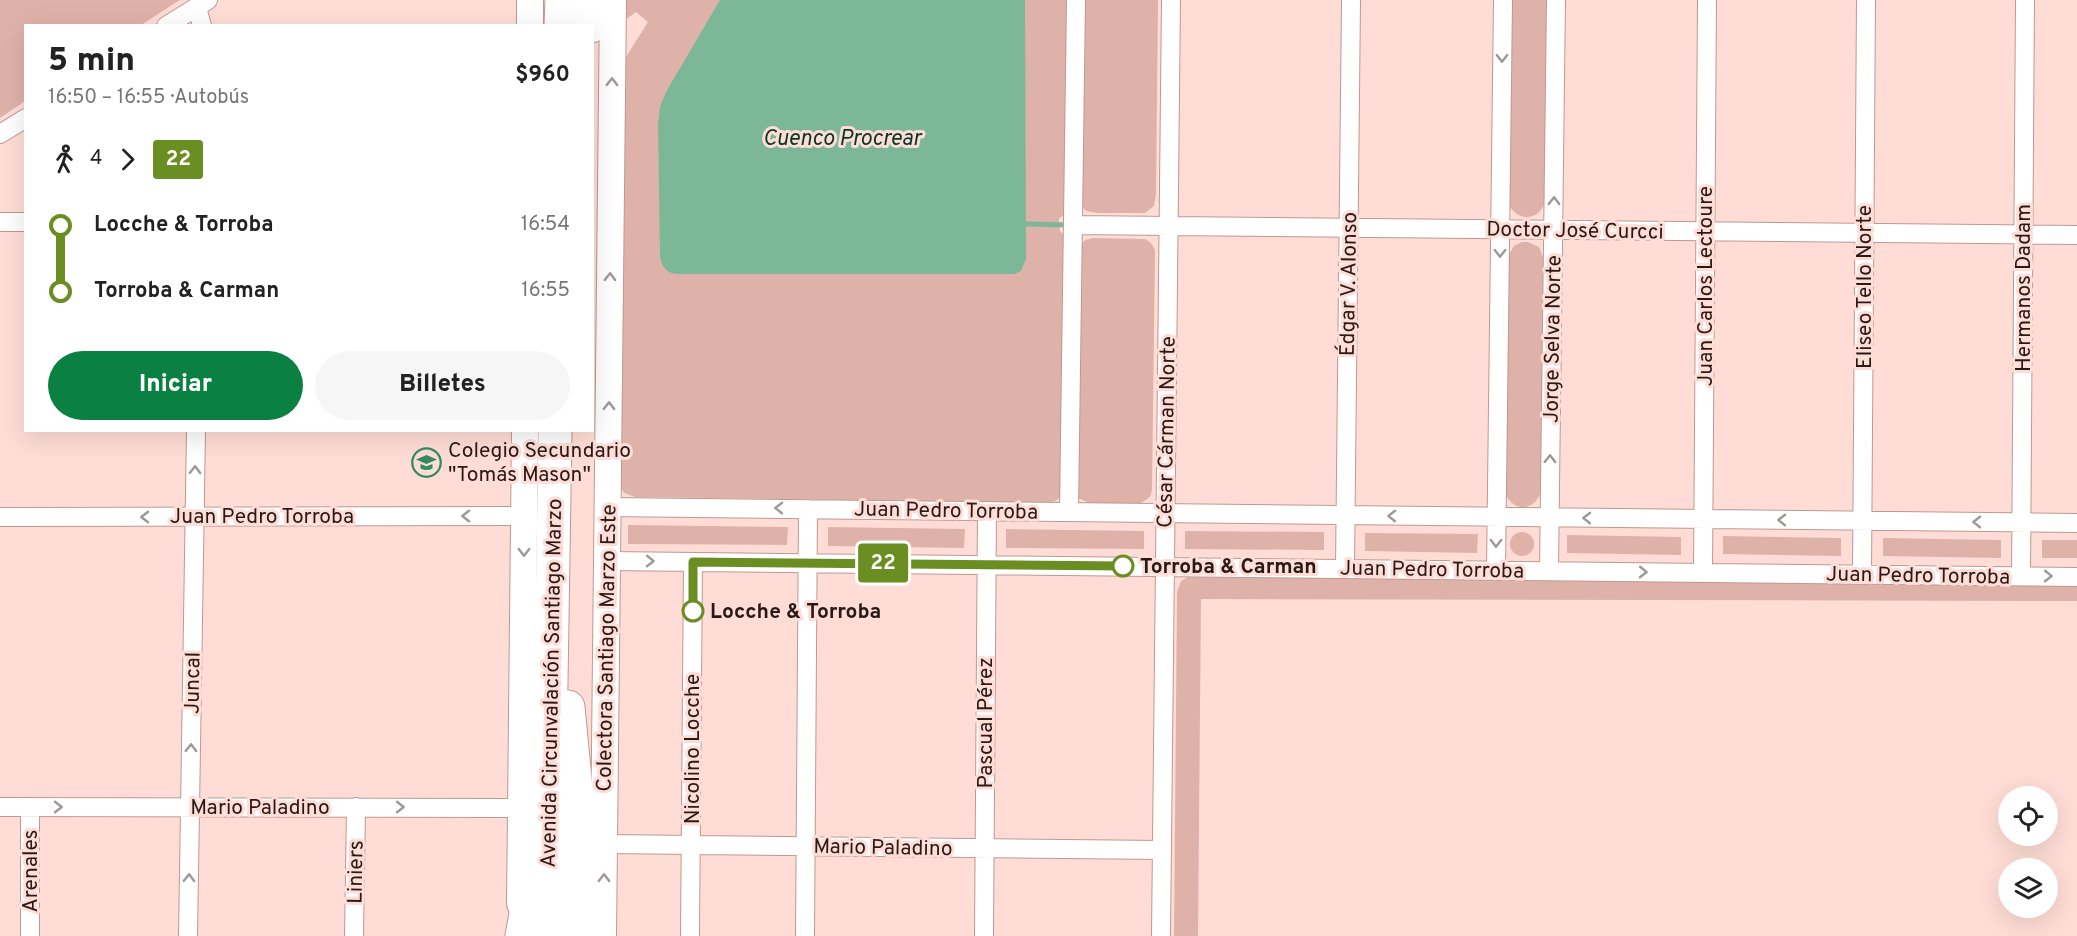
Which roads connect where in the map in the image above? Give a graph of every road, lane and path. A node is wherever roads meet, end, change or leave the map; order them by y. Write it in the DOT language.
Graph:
graph roads {
  1 [pos="530,0"];
  2 [pos="547,0"];
  3 [pos="562,0"];
  4 [pos="578,0"];
  5 [pos="591,0"];
  6 [pos="613,0"];
  7 [pos="1076,0"];
  8 [pos="1171,0"];
  9 [pos="1351,0"];
  10 [pos="1503,0"];
  11 [pos="1556,0"];
  12 [pos="1707,0"];
  13 [pos="1866,0"];
  14 [pos="2025,0"];
  15 [pos="202,3"];
  16 [pos="169,24"];
  17 [pos="202,24"];
  18 [pos="530,24"];
  19 [pos="547,24"];
  20 [pos="561,24"];
  21 [pos="578,24"];
  22 [pos="591,24"];
  23 [pos="24,118"];
  24 [pos="0,134"];
  25 [pos="0,222"];
  26 [pos="24,222"];
  27 [pos="1073,225"];
  28 [pos="1168,226"];
  29 [pos="1349,228"];
  30 [pos="1500,229"];
  31 [pos="1553,230"];
  32 [pos="1706,231"];
  33 [pos="1864,233"];
  34 [pos="2024,234"];
  35 [pos="2077,235"];
  36 [pos="601,335"];
  37 [pos="196,432"];
  38 [pos="525,432"];
  39 [pos="555,432"];
  40 [pos="572,432"];
  41 [pos="608,507"];
  42 [pos="808,509"];
  43 [pos="987,511"];
  44 [pos="1068,512"];
  45 [pos="1165,513"];
  46 [pos="1346,515"];
  47 [pos="524,516"];
  48 [pos="0,517"];
  49 [pos="194,517"];
  50 [pos="1497,517"];
  51 [pos="1550,518"];
  52 [pos="1704,519"];
  53 [pos="1862,521"];
  54 [pos="2021,523"];
  55 [pos="2077,523"];
  56 [pos="607,561"];
  57 [pos="693,562"];
  58 [pos="808,563"];
  59 [pos="986,564"];
  60 [pos="1165,566"];
  61 [pos="1345,568"];
  62 [pos="1496,570"];
  63 [pos="1549,570"];
  64 [pos="1703,572"];
  65 [pos="1862,574"];
  66 [pos="2021,576"];
  67 [pos="2077,576"];
  68 [pos="551,643"];
  69 [pos="568,706"];
  70 [pos="0,807"];
  71 [pos="30,807"];
  72 [pos="189,807"];
  73 [pos="356,807"];
  74 [pos="521,807"];
  75 [pos="604,844"];
  76 [pos="691,844"];
  77 [pos="805,846"];
  78 [pos="984,848"];
  79 [pos="1162,850"];
  80 [pos="30,936"];
  81 [pos="188,936"];
  82 [pos="354,936"];
  83 [pos="521,936"];
  84 [pos="547,936"];
  85 [pos="565,936"];
  86 [pos="579,936"];
  87 [pos="603,936"];
  88 [pos="690,936"];
  89 [pos="805,936"];
  90 [pos="984,936"];
  91 [pos="1161,936"];
  1 -- 18 [label="street"];
  2 -- 19 [label="highway"];
  3 -- 20 [label="highway"];
  4 -- 21 [label="highway"];
  5 -- 22 [label="highway"];
  36 -- 6 [label="street, Colectora Santiago Marzo Este, one-way"];
  7 -- 27 [label="street"];
  8 -- 28 [label="street, César Cárman Norte"];
  9 -- 29 [label="street, Édgar V. Alonso"];
  10 -- 30 [label="street, one-way"];
  31 -- 11 [label="street, Jorge Selva Norte, one-way"];
  12 -- 32 [label="street, Juan Carlos Lectoure"];
  13 -- 33 [label="street, Eliseo Tello Norte"];
  14 -- 34 [label="street, Hermanos Dadam"];
  15 -- 16 [label="street"];
  15 -- 17 [label="street"];
  23 -- 24 [label="street"];
  25 -- 26 [label="street"];
  27 -- 28 [label="street, Doctor José Curcci"];
  27 -- 44 [label="street"];
  28 -- 29 [label="street, Doctor José Curcci"];
  28 -- 45 [label="street, César Cárman Norte"];
  29 -- 30 [label="street, Doctor José Curcci"];
  29 -- 46 [label="street, Édgar V. Alonso"];
  30 -- 31 [label="street, Doctor José Curcci"];
  30 -- 50 [label="street, one-way"];
  31 -- 32 [label="street, Doctor José Curcci"];
  51 -- 31 [label="street, Jorge Selva Norte, one-way"];
  32 -- 33 [label="street, Doctor José Curcci"];
  32 -- 52 [label="street, Juan Carlos Lectoure"];
  33 -- 34 [label="street, Doctor José Curcci"];
  33 -- 53 [label="street, Eliseo Tello Norte"];
  34 -- 35 [label="street, Doctor José Curcci"];
  34 -- 54 [label="street, Hermanos Dadam"];
  41 -- 36 [label="street, Colectora Santiago Marzo Este, one-way"];
  49 -- 37 [label="street, Juncal, one-way"];
  38 -- 47 [label="street"];
  39 -- 68 [label="highway, Avenida Circunvalación Santiago Marzo"];
  40 -- 69 [label="highway, Avenida Circunvalación Santiago Marzo"];
  42 -- 41 [label="street, Juan Pedro Torroba, one-way"];
  41 -- 56 [label="street, Colectora Santiago Marzo Este"];
  42 -- 43 [label="street, Juan Pedro Torroba"];
  42 -- 58 [label="street"];
  43 -- 44 [label="street, Juan Pedro Torroba"];
  43 -- 59 [label="street, Pascual Pérez"];
  44 -- 45 [label="street, Juan Pedro Torroba"];
  45 -- 46 [label="street, Juan Pedro Torroba"];
  45 -- 60 [label="street, César Cárman Norte"];
  50 -- 46 [label="street, Juan Pedro Torroba, one-way"];
  46 -- 61 [label="street, Édgar V. Alonso"];
  47 -- 49 [label="street, Juan Pedro Torroba, one-way"];
  47 -- 74 [label="street, one-way"];
  49 -- 48 [label="street, Juan Pedro Torroba, one-way"];
  72 -- 49 [label="street, Juncal, one-way"];
  50 -- 51 [label="street, Juan Pedro Torroba"];
  50 -- 62 [label="street, one-way"];
  52 -- 51 [label="street, Juan Pedro Torroba, one-way"];
  51 -- 63 [label="street, Jorge Selva Norte"];
  53 -- 52 [label="street, Juan Pedro Torroba, one-way"];
  52 -- 64 [label="street, Juan Carlos Lectoure"];
  54 -- 53 [label="street, Juan Pedro Torroba, one-way"];
  53 -- 65 [label="street, Eliseo Tello Norte"];
  54 -- 55 [label="street, Juan Pedro Torroba"];
  54 -- 66 [label="street, Hermanos Dadam"];
  56 -- 57 [label="street, Juan Pedro Torroba, one-way"];
  56 -- 75 [label="street, Colectora Santiago Marzo Este"];
  57 -- 58 [label="street, Juan Pedro Torroba"];
  57 -- 76 [label="street, Nicolino Locche"];
  58 -- 59 [label="street, Juan Pedro Torroba"];
  58 -- 77 [label="street"];
  59 -- 60 [label="street, Juan Pedro Torroba"];
  59 -- 78 [label="street, Pascual Pérez"];
  60 -- 61 [label="street, Juan Pedro Torroba"];
  60 -- 79 [label="street, César Cárman Norte"];
  61 -- 62 [label="street, Juan Pedro Torroba"];
  62 -- 63 [label="street, Juan Pedro Torroba"];
  63 -- 64 [label="street, Juan Pedro Torroba, one-way"];
  64 -- 65 [label="street, Juan Pedro Torroba"];
  65 -- 66 [label="street, Juan Pedro Torroba"];
  66 -- 67 [label="street, Juan Pedro Torroba, one-way"];
  68 -- 83 [label="highway"];
  68 -- 84 [label="highway, Avenida Circunvalación Santiago Marzo"];
  69 -- 85 [label="highway, Avenida Circunvalación Santiago Marzo"];
  69 -- 86 [label="highway"];
  70 -- 71 [label="street, Mario Paladino"];
  71 -- 72 [label="street, Mario Paladino, one-way"];
  71 -- 80 [label="street, Arenales"];
  72 -- 73 [label="street, Mario Paladino"];
  81 -- 72 [label="street, Juncal, one-way"];
  73 -- 74 [label="street, Mario Paladino, one-way"];
  73 -- 82 [label="street, Liniers"];
  74 -- 83 [label="street"];
  75 -- 76 [label="street, Mario Paladino"];
  87 -- 75 [label="street, Colectora Santiago Marzo Este, one-way"];
  76 -- 77 [label="street, Mario Paladino"];
  76 -- 88 [label="street, Nicolino Locche"];
  77 -- 78 [label="street, Mario Paladino"];
  77 -- 89 [label="street"];
  78 -- 79 [label="street, Mario Paladino"];
  78 -- 90 [label="street, Pascual Pérez"];
  79 -- 91 [label="street, César Cárman Norte"];
}
